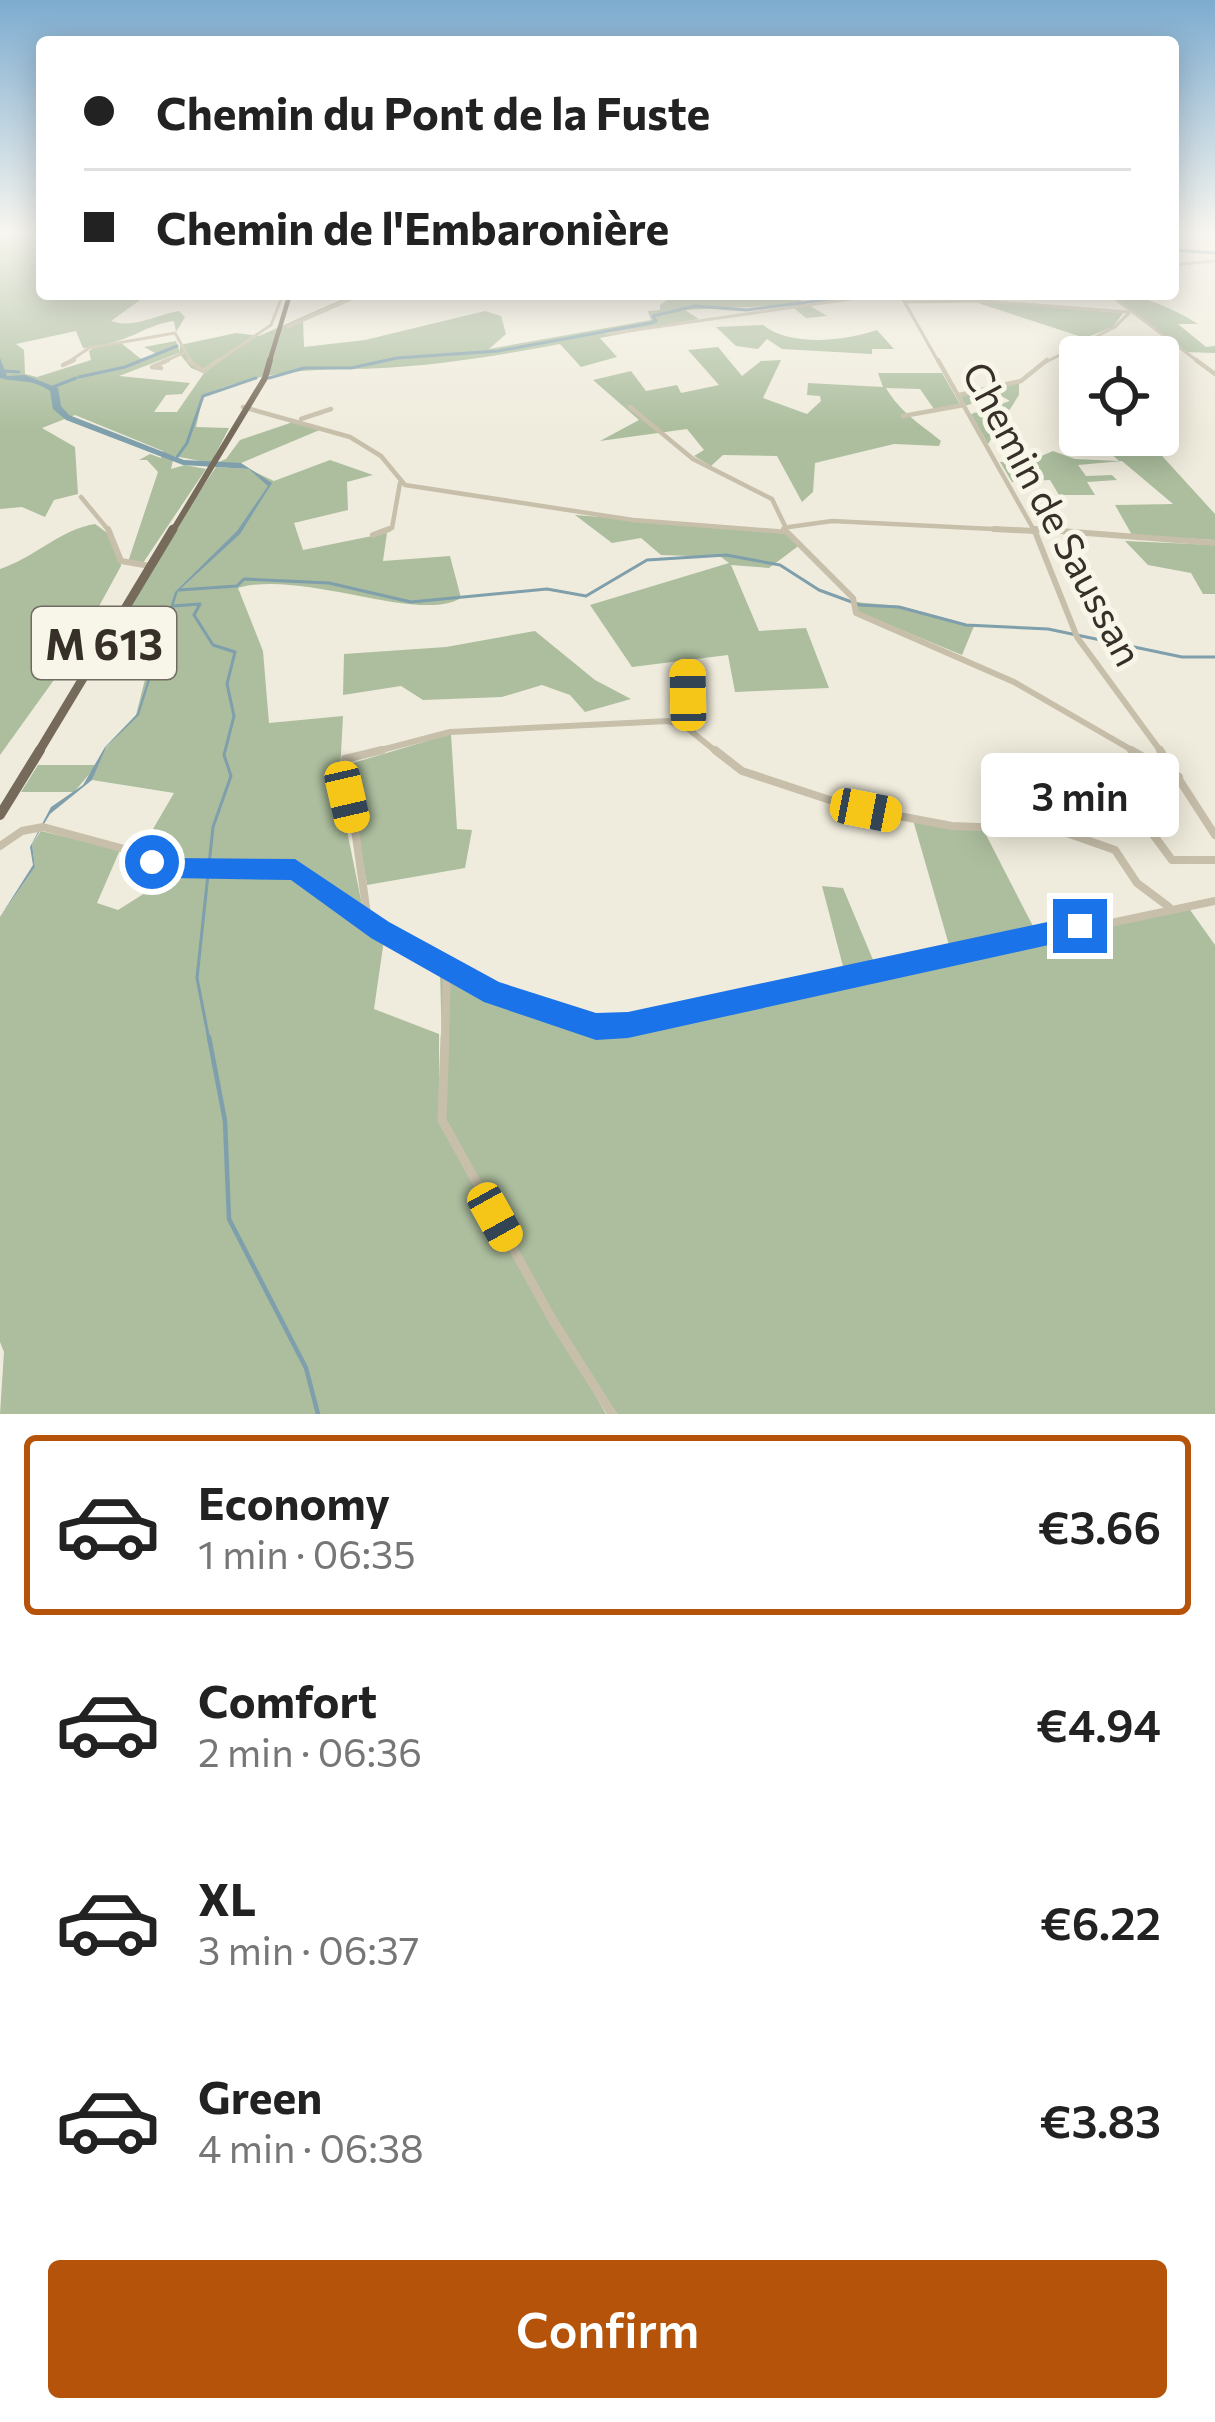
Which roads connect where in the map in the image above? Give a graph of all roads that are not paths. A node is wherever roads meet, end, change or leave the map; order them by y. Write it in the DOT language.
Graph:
graph roads {
  1 [pos="286,300"];
  2 [pos="288,300"];
  3 [pos="349,300"];
  4 [pos="843,300"];
  5 [pos="1115,300"];
  6 [pos="905,302"];
  7 [pos="1128,313"];
  8 [pos="286,327"];
  9 [pos="607,334"];
  10 [pos="183,353"];
  11 [pos="63,364"];
  12 [pos="161,368"];
  13 [pos="1215,374"];
  14 [pos="958,395"];
  15 [pos="964,404"];
  16 [pos="248,406"];
  17 [pos="630,407"];
  18 [pos="331,409"];
  19 [pos="263,412"];
  20 [pos="903,416"];
  21 [pos="241,418"];
  22 [pos="297,421"];
  23 [pos="228,438"];
  24 [pos="400,483"];
  25 [pos="81,497"];
  26 [pos="786,528"];
  27 [pos="1034,530"];
  28 [pos="373,535"];
  29 [pos="1215,543"];
  30 [pos="150,566"];
  31 [pos="683,661"];
  32 [pos="693,732"];
  33 [pos="1160,759"];
  34 [pos="0,815"];
  35 [pos="1152,833"];
  36 [pos="1215,835"];
  37 [pos="0,846"];
  38 [pos="1215,860"];
  39 [pos="1215,902"];
  40 [pos="1170,908"];
  41 [pos="368,921"];
  42 [pos="447,967"];
  43 [pos="612,1414"];
  1 -- 10 [label="street"];
  2 -- 16 [label="main road, M 613"];
  3 -- 8 [label="street"];
  4 -- 9 [label="street"];
  5 -- 7 [label="street"];
  6 -- 7 [label="street"];
  6 -- 14 [label="street, Chemin de Saussan"];
  7 -- 13 [label="street"];
  7 -- 14 [label="street"];
  10 -- 11 [label="street"];
  10 -- 12 [label="street"];
  14 -- 15 [label="street, Chemin de Saussan"];
  15 -- 20 [label="street"];
  15 -- 27 [label="street, Chemin de Saussan"];
  16 -- 19 [label="street"];
  16 -- 21 [label="main road, M 613"];
  16 -- 23 [label="main road, M 613"];
  17 -- 26 [label="street"];
  18 -- 22 [label="street"];
  19 -- 21 [label="street"];
  19 -- 22 [label="street"];
  21 -- 23 [label="main road, M 613"];
  22 -- 24 [label="street"];
  23 -- 30 [label="main road, M 613"];
  24 -- 26 [label="street"];
  24 -- 28 [label="street"];
  25 -- 30 [label="street"];
  26 -- 27 [label="street"];
  26 -- 33 [label="street"];
  27 -- 29 [label="street"];
  27 -- 33 [label="street, Chemin de Saussan"];
  30 -- 34 [label="main road, M 613"];
  31 -- 32 [label="street"];
  32 -- 40 [label="street"];
  32 -- 41 [label="street"];
  33 -- 36 [label="street, Chemin de Saussan"];
  35 -- 38 [label="street"];
  37 -- 41 [label="street"];
  39 -- 40 [label="street"];
  40 -- 42 [label="street"];
  41 -- 42 [label="street"];
  42 -- 43 [label="street"];
}
